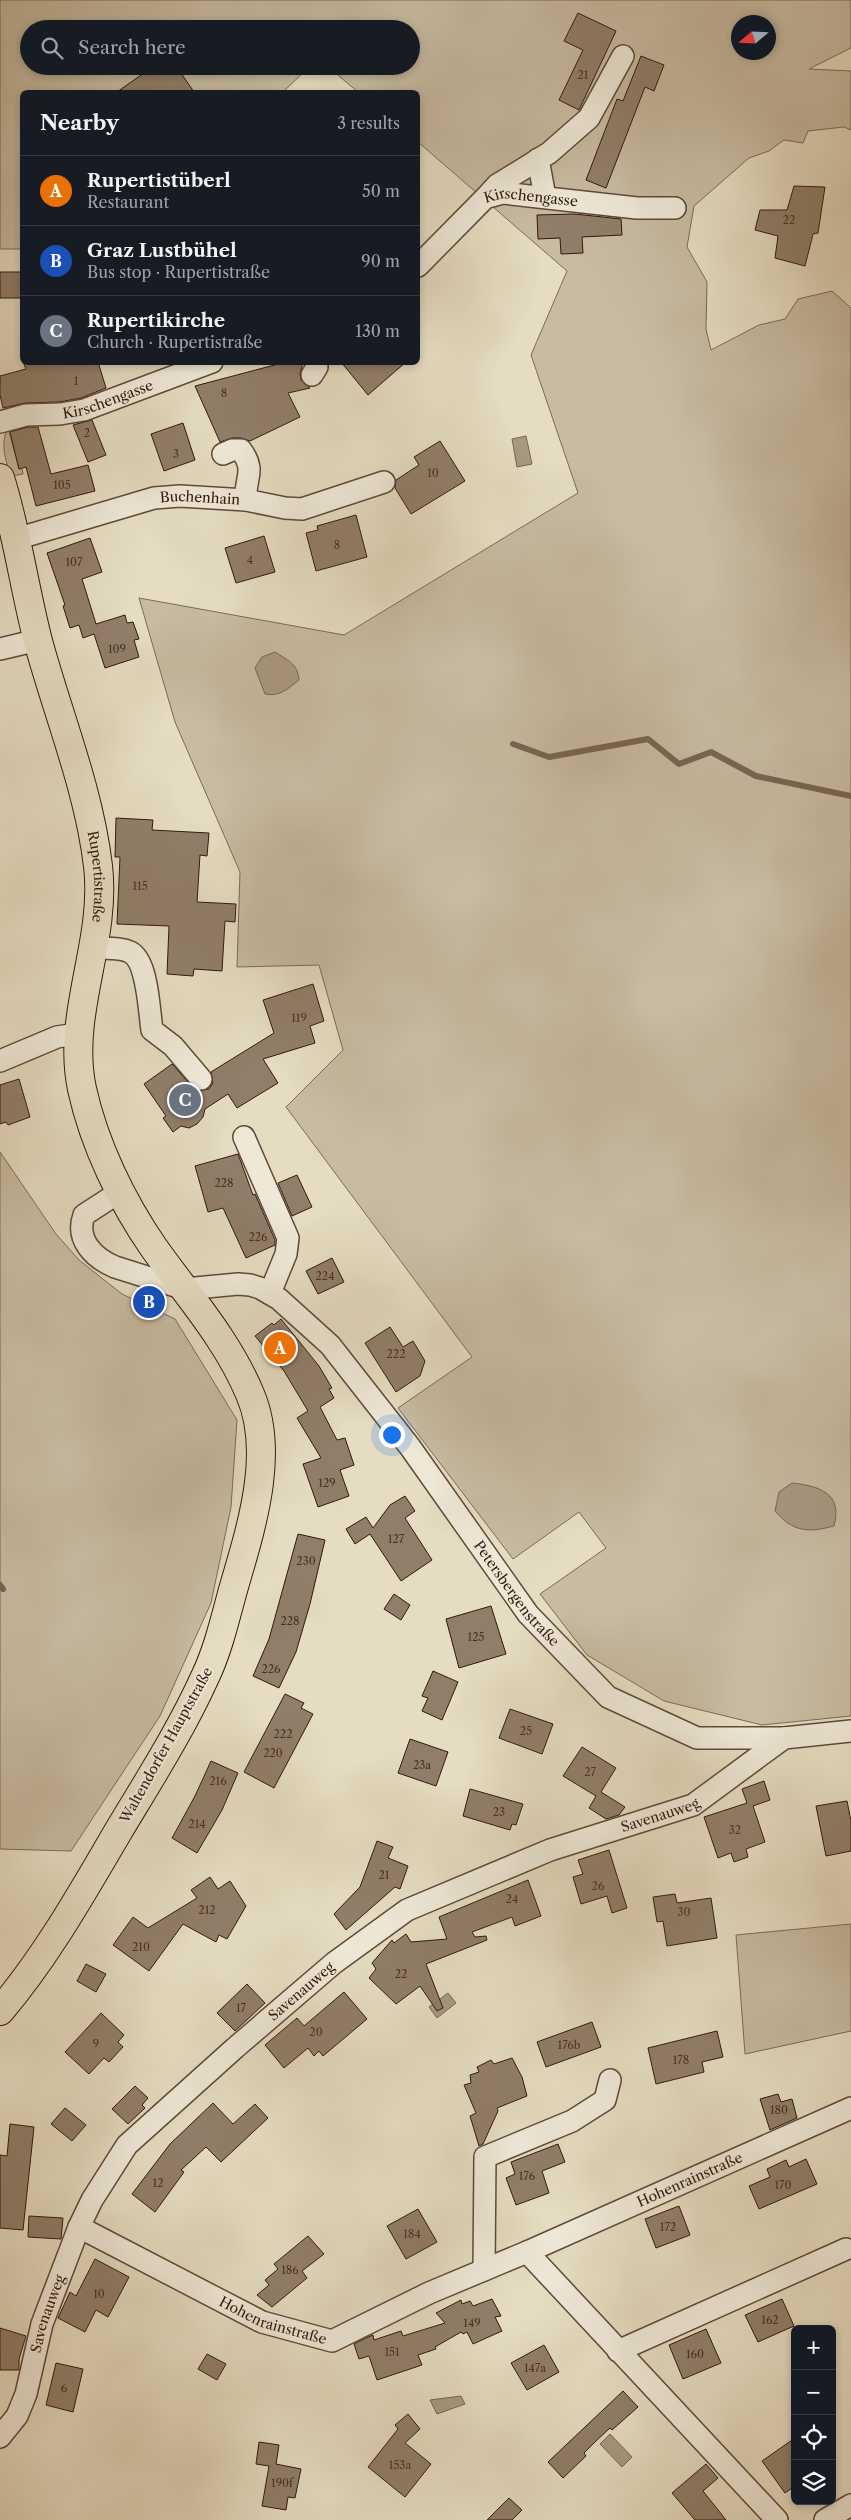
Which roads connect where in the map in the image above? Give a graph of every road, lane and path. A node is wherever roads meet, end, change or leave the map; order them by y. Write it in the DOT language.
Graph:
graph roads {
  1 [pos="623,56"];
  2 [pos="538,159"];
  3 [pos="485,198"];
  4 [pos="545,198"];
  5 [pos="675,208"];
  6 [pos="420,264"];
  7 [pos="204,365"];
  8 [pos="0,422"];
  9 [pos="223,454"];
  10 [pos="0,478"];
  11 [pos="384,482"];
  12 [pos="246,500"];
  13 [pos="16,538"];
  14 [pos="38,640"];
  15 [pos="0,649"];
  16 [pos="95,948"];
  17 [pos="77,1034"];
  18 [pos="0,1061"];
  19 [pos="201,1079"];
  20 [pos="244,1137"];
  21 [pos="121,1191"];
  22 [pos="185,1289"];
  23 [pos="270,1293"];
  24 [pos="851,1731"];
  25 [pos="784,1738"];
  26 [pos="0,2011"];
  27 [pos="610,2080"];
  28 [pos="851,2108"];
  29 [pos="79,2227"];
  30 [pos="846,2249"];
  31 [pos="527,2252"];
  32 [pos="484,2270"];
  33 [pos="618,2351"];
  34 [pos="0,2437"];
  35 [pos="851,2505"];
  36 [pos="777,2520"];
  37 [pos="825,2520"];
  1 -- 2 [label="street"];
  2 -- 3 [label="street"];
  2 -- 4 [label="street"];
  3 -- 4 [label="street, Kirschengasse"];
  3 -- 6 [label="street, Kirschengasse"];
  4 -- 5 [label="street, Kirschengasse"];
  7 -- 8 [label="street, Kirschengasse"];
  9 -- 12 [label="street"];
  10 -- 13 [label="main road, Rupertistraße"];
  11 -- 12 [label="street, Buchenhain"];
  12 -- 13 [label="street, Buchenhain"];
  13 -- 14 [label="main road, Rupertistraße"];
  14 -- 15 [label="street"];
  14 -- 16 [label="main road, Rupertistraße"];
  16 -- 17 [label="main road, Rupertistraße"];
  16 -- 19 [label="street"];
  17 -- 18 [label="street"];
  17 -- 21 [label="main road, Rupertistraße"];
  20 -- 23 [label="street"];
  21 -- 22 [label="main road, Rupertistraße"];
  21 -- 22 [label="street"];
  22 -- 23 [label="street, Petersbergenstraße"];
  22 -- 26 [label="main road, Waltendorfer Hauptstraße"];
  23 -- 25 [label="street, Petersbergenstraße"];
  24 -- 25 [label="street, Petersbergenstraße"];
  25 -- 29 [label="street, Savenauweg"];
  27 -- 32 [label="street"];
  28 -- 31 [label="street, Hohenrainstraße"];
  29 -- 32 [label="street, Hohenrainstraße"];
  29 -- 34 [label="street, Savenauweg"];
  30 -- 33 [label="street"];
  31 -- 32 [label="street, Hohenrainstraße"];
  31 -- 33 [label="street"];
  33 -- 36 [label="street"];
  35 -- 37 [label="street"];
}
